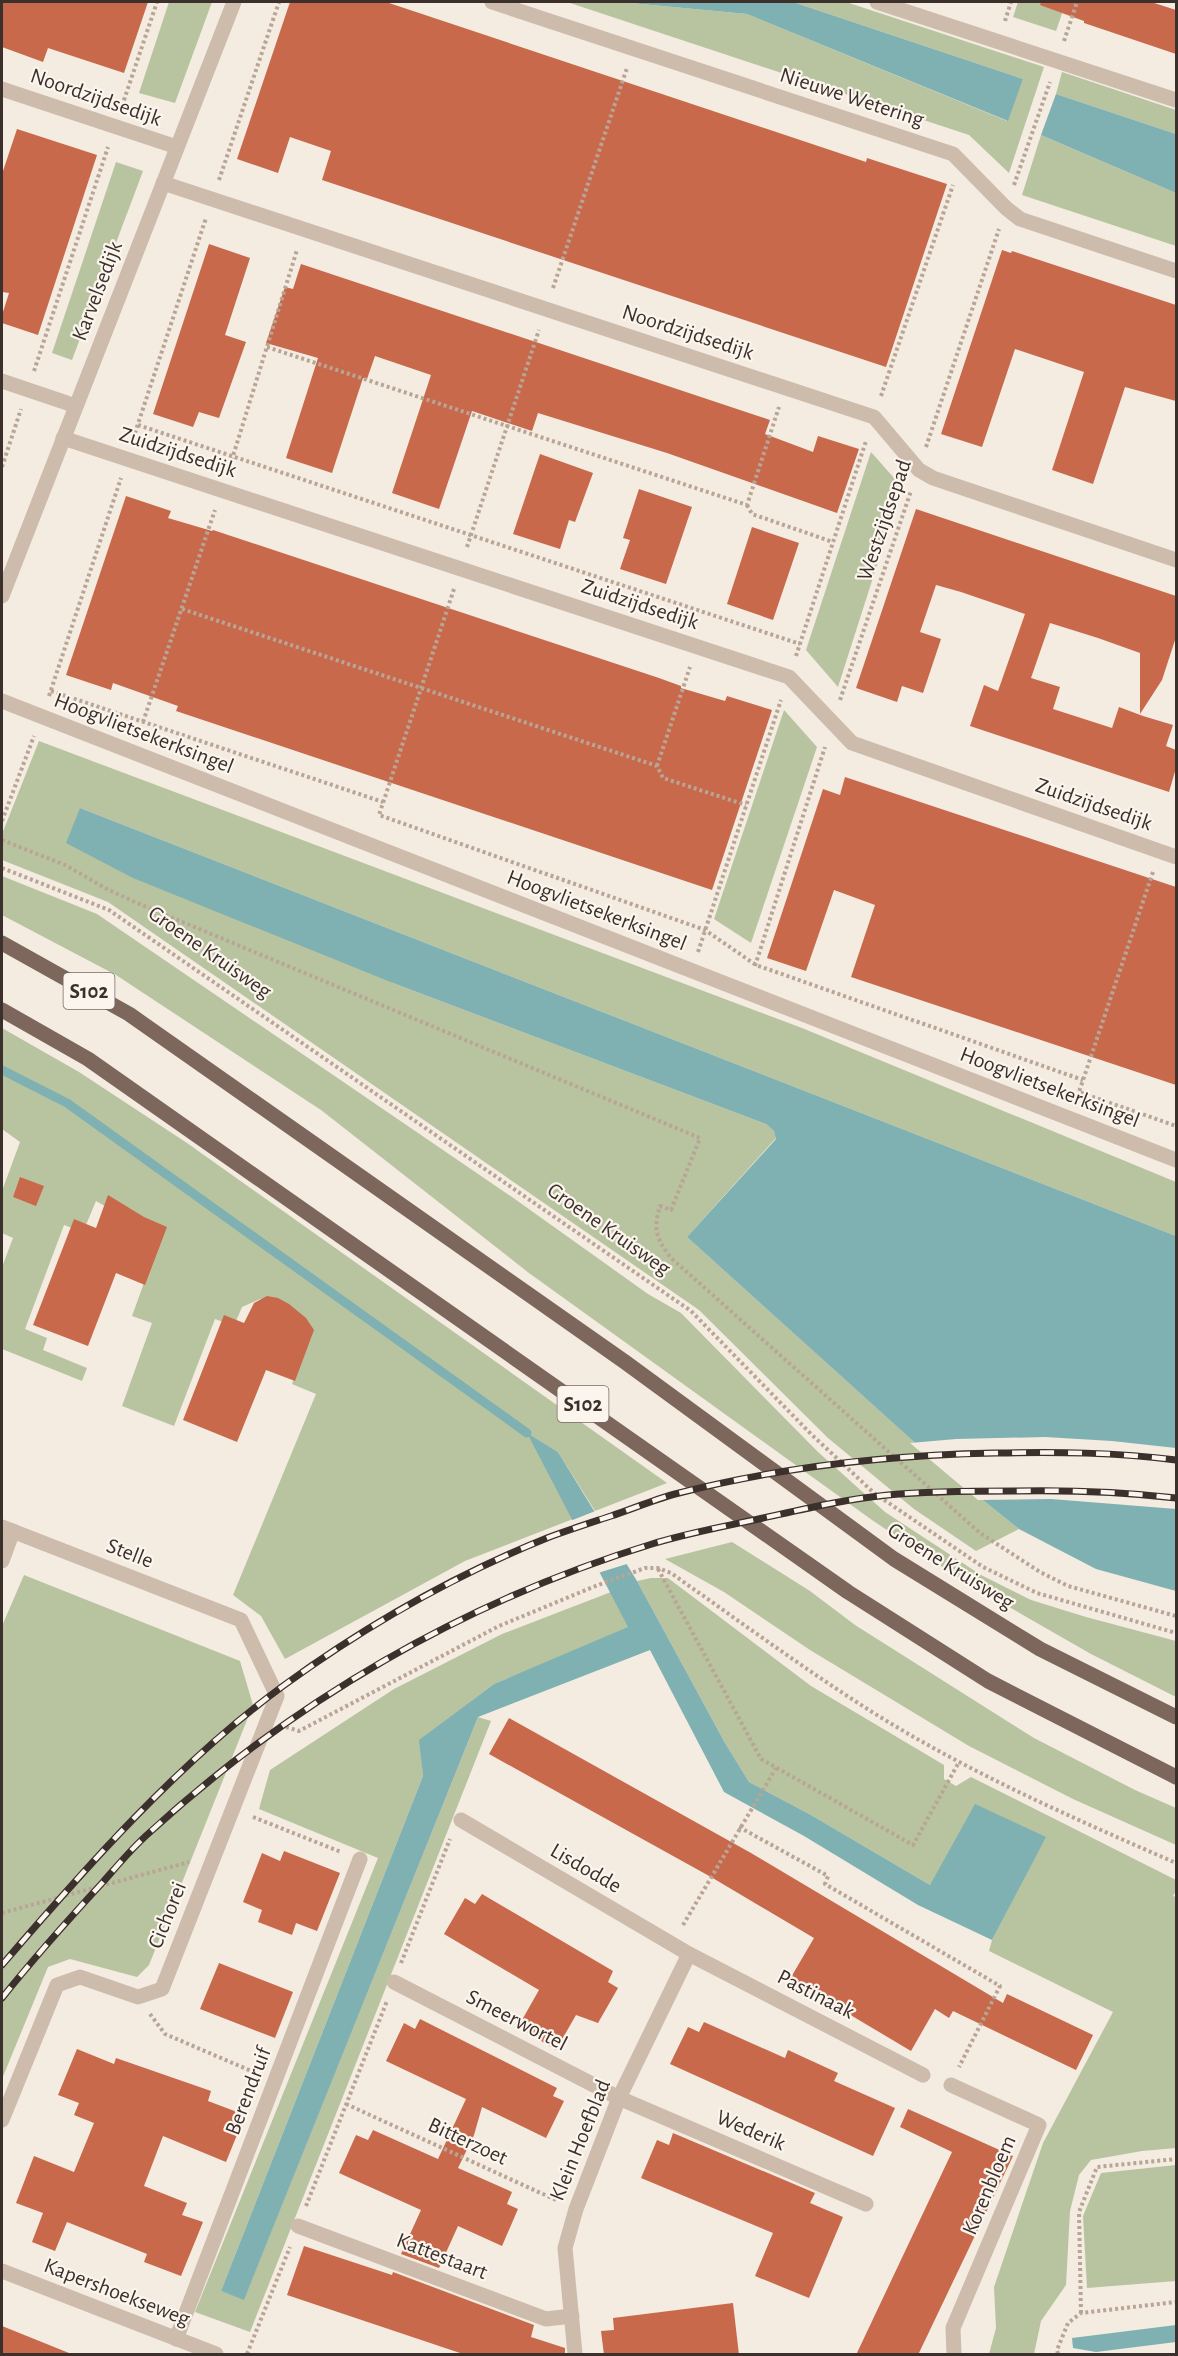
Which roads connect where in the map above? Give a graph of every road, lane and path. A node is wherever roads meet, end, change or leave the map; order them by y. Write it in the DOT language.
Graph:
graph roads {
  1 [pos="157,2"];
  2 [pos="234,2"];
  3 [pos="279,2"];
  4 [pos="492,2"];
  5 [pos="877,2"];
  6 [pos="1077,2"];
  7 [pos="1057,60"];
  8 [pos="2,89"];
  9 [pos="1176,100"];
  10 [pos="114,127"];
  11 [pos="177,147"];
  12 [pos="961,161"];
  13 [pos="163,183"];
  14 [pos="212,199"];
  15 [pos="1006,208"];
  16 [pos="1176,271"];
  17 [pos="267,347"];
  18 [pos="2,381"];
  19 [pos="785,388"];
  20 [pos="27,390"];
  21 [pos="76,406"];
  22 [pos="874,417"];
  23 [pos="138,425"];
  24 [pos="63,438"];
  25 [pos="127,459"];
  26 [pos="2,467"];
  27 [pos="918,470"];
  28 [pos="747,505"];
  29 [pos="833,542"];
  30 [pos="1176,560"];
  31 [pos="2,596"];
  32 [pos="182,609"];
  33 [pos="800,644"];
  34 [pos="697,647"];
  35 [pos="789,677"];
  36 [pos="51,691"];
  37 [pos="2,702"];
  38 [pos="41,717"];
  39 [pos="832,722"];
  40 [pos="657,766"];
  41 [pos="383,802"];
  42 [pos="746,805"];
  43 [pos="2,821"];
  44 [pos="2,840"];
  45 [pos="1160,851"];
  46 [pos="1176,857"];
  47 [pos="2,868"];
  48 [pos="705,930"];
  49 [pos="2,943"];
  50 [pos="756,965"];
  51 [pos="692,971"];
  52 [pos="747,992"];
  53 [pos="2,1010"];
  54 [pos="1083,1080"];
  55 [pos="1176,1126"];
  56 [pos="1176,1160"];
  57 [pos="7,1529"];
  58 [pos="2,1561"];
  59 [pos="658,1568"];
  60 [pos="1176,1616"];
  61 [pos="241,1620"];
  62 [pos="1176,1633"];
  63 [pos="1176,1717"];
  64 [pos="266,1721"];
  65 [pos="959,1762"];
  66 [pos="776,1768"];
  67 [pos="1176,1777"];
  68 [pos="232,1809"];
  69 [pos="461,1820"];
  70 [pos="740,1827"];
  71 [pos="214,1856"];
  72 [pos="360,1859"];
  73 [pos="1176,1863"];
  74 [pos="2,1912"];
  75 [pos="672,1944"];
  76 [pos="689,1954"];
  77 [pos="394,1982"];
  78 [pos="138,1997"];
  79 [pos="923,2075"];
  80 [pos="276,2082"];
  81 [pos="951,2085"];
  82 [pos="619,2098"];
  83 [pos="346,2104"];
  84 [pos="2,2120"];
  85 [pos="1176,2159"];
  86 [pos="866,2204"];
  87 [pos="576,2209"];
  88 [pos="298,2226"];
  89 [pos="2,2271"];
  90 [pos="1176,2302"];
  91 [pos="1081,2313"];
  92 [pos="572,2316"];
  93 [pos="176,2339"];
  94 [pos="216,2355"];
  95 [pos="247,2355"];
  96 [pos="575,2355"];
  97 [pos="954,2355"];
  98 [pos="1058,2355"];
  1 -- 10 [label="path"];
  2 -- 11 [label="street, Karvelsedijk"];
  3 -- 14 [label="path"];
  4 -- 12 [label="street, Nieuwe Wetering"];
  5 -- 7 [label="street"];
  6 -- 7 [label="path, Westzijdsepad"];
  7 -- 9 [label="street"];
  7 -- 15 [label="path, Westzijdsepad"];
  8 -- 10 [label="street, Noordzijdsedijk"];
  10 -- 11 [label="street, Noordzijdsedijk"];
  10 -- 20 [label="path"];
  11 -- 13 [label="street, Karvelsedijk"];
  12 -- 15 [label="street, Nieuwe Wetering"];
  12 -- 22 [label="path"];
  13 -- 14 [label="street, Noordzijdsedijk"];
  13 -- 21 [label="street, Karvelsedijk"];
  14 -- 19 [label="street, Noordzijdsedijk"];
  14 -- 23 [label="path"];
  15 -- 16 [label="street, Nieuwe Wetering"];
  15 -- 27 [label="path, Westzijdsepad"];
  17 -- 28 [label="path"];
  18 -- 20 [label="street"];
  19 -- 22 [label="street, Noordzijdsedijk"];
  19 -- 28 [label="path"];
  20 -- 21 [label="street"];
  20 -- 26 [label="path"];
  21 -- 24 [label="street, Karvelsedijk"];
  22 -- 27 [label="street"];
  22 -- 29 [label="path"];
  23 -- 25 [label="path"];
  23 -- 33 [label="path"];
  24 -- 25 [label="street, Zuidzijdsedijk"];
  24 -- 31 [label="street, Karvelsedijk"];
  25 -- 34 [label="street, Zuidzijdsedijk"];
  25 -- 36 [label="path"];
  27 -- 30 [label="street"];
  27 -- 39 [label="path, Westzijdsepad"];
  28 -- 29 [label="path"];
  29 -- 33 [label="path"];
  32 -- 40 [label="path"];
  33 -- 35 [label="path"];
  34 -- 35 [label="street, Zuidzijdsedijk"];
  34 -- 40 [label="path"];
  35 -- 39 [label="street, Zuidzijdsedijk"];
  35 -- 42 [label="path"];
  36 -- 38 [label="path"];
  36 -- 41 [label="path"];
  37 -- 38 [label="street, Hoogvlietsekerksingel"];
  38 -- 43 [label="path"];
  38 -- 51 [label="street, Hoogvlietsekerksingel"];
  39 -- 45 [label="street, Zuidzijdsedijk"];
  39 -- 50 [label="path, Westzijdsepad"];
  40 -- 42 [label="path"];
  42 -- 48 [label="path"];
  44 -- 60 [label="path"];
  45 -- 46 [label="street, Zuidzijdsedijk"];
  45 -- 54 [label="path"];
  47 -- 62 [label="path, Groene Kruisweg"];
  48 -- 50 [label="path, Hoogvlietsekerksingel"];
  48 -- 51 [label="path"];
  49 -- 63 [label="main road, Groene Kruisweg / S102"];
  50 -- 52 [label="path, Westzijdsepad"];
  50 -- 54 [label="path, Hoogvlietsekerksingel"];
  51 -- 52 [label="street, Hoogvlietsekerksingel"];
  52 -- 56 [label="street, Hoogvlietsekerksingel"];
  53 -- 67 [label="main road, S102"];
  54 -- 55 [label="path, Hoogvlietsekerksingel"];
  57 -- 58 [label="street"];
  57 -- 61 [label="street, Stelle"];
  59 -- 64 [label="path"];
  59 -- 65 [label="path"];
  59 -- 66 [label="path"];
  61 -- 64 [label="street, Cichorei"];
  64 -- 68 [label="street, Cichorei"];
  65 -- 66 [label="path"];
  65 -- 73 [label="path"];
  66 -- 70 [label="path"];
  68 -- 71 [label="street, Cichorei"];
  68 -- 72 [label="path"];
  69 -- 75 [label="street, Lisdodde"];
  69 -- 77 [label="path"];
  70 -- 75 [label="path"];
  70 -- 81 [label="path"];
  71 -- 74 [label="path"];
  71 -- 78 [label="street, Cichorei"];
  72 -- 80 [label="street, Berendruif"];
  75 -- 76 [label="street, Lisdodde"];
  76 -- 79 [label="street, Pastinaak"];
  76 -- 82 [label="street, Klein Hoefblad"];
  77 -- 82 [label="street, Smeerwortel"];
  77 -- 83 [label="path"];
  78 -- 80 [label="path"];
  78 -- 84 [label="street"];
  80 -- 93 [label="street, Berendruif"];
  81 -- 97 [label="street, Korenbloem"];
  82 -- 86 [label="street, Wederik"];
  82 -- 87 [label="street, Klein Hoefblad"];
  83 -- 87 [label="path, Bitterzoet"];
  83 -- 88 [label="path"];
  85 -- 91 [label="path"];
  87 -- 92 [label="street, Klein Hoefblad"];
  88 -- 92 [label="street, Kattestaart"];
  88 -- 95 [label="path"];
  89 -- 93 [label="street, Kapershoekseweg"];
  90 -- 91 [label="path"];
  91 -- 98 [label="path"];
  92 -- 96 [label="street, Klein Hoefblad"];
  93 -- 94 [label="street, Kapershoekseweg"];
}
